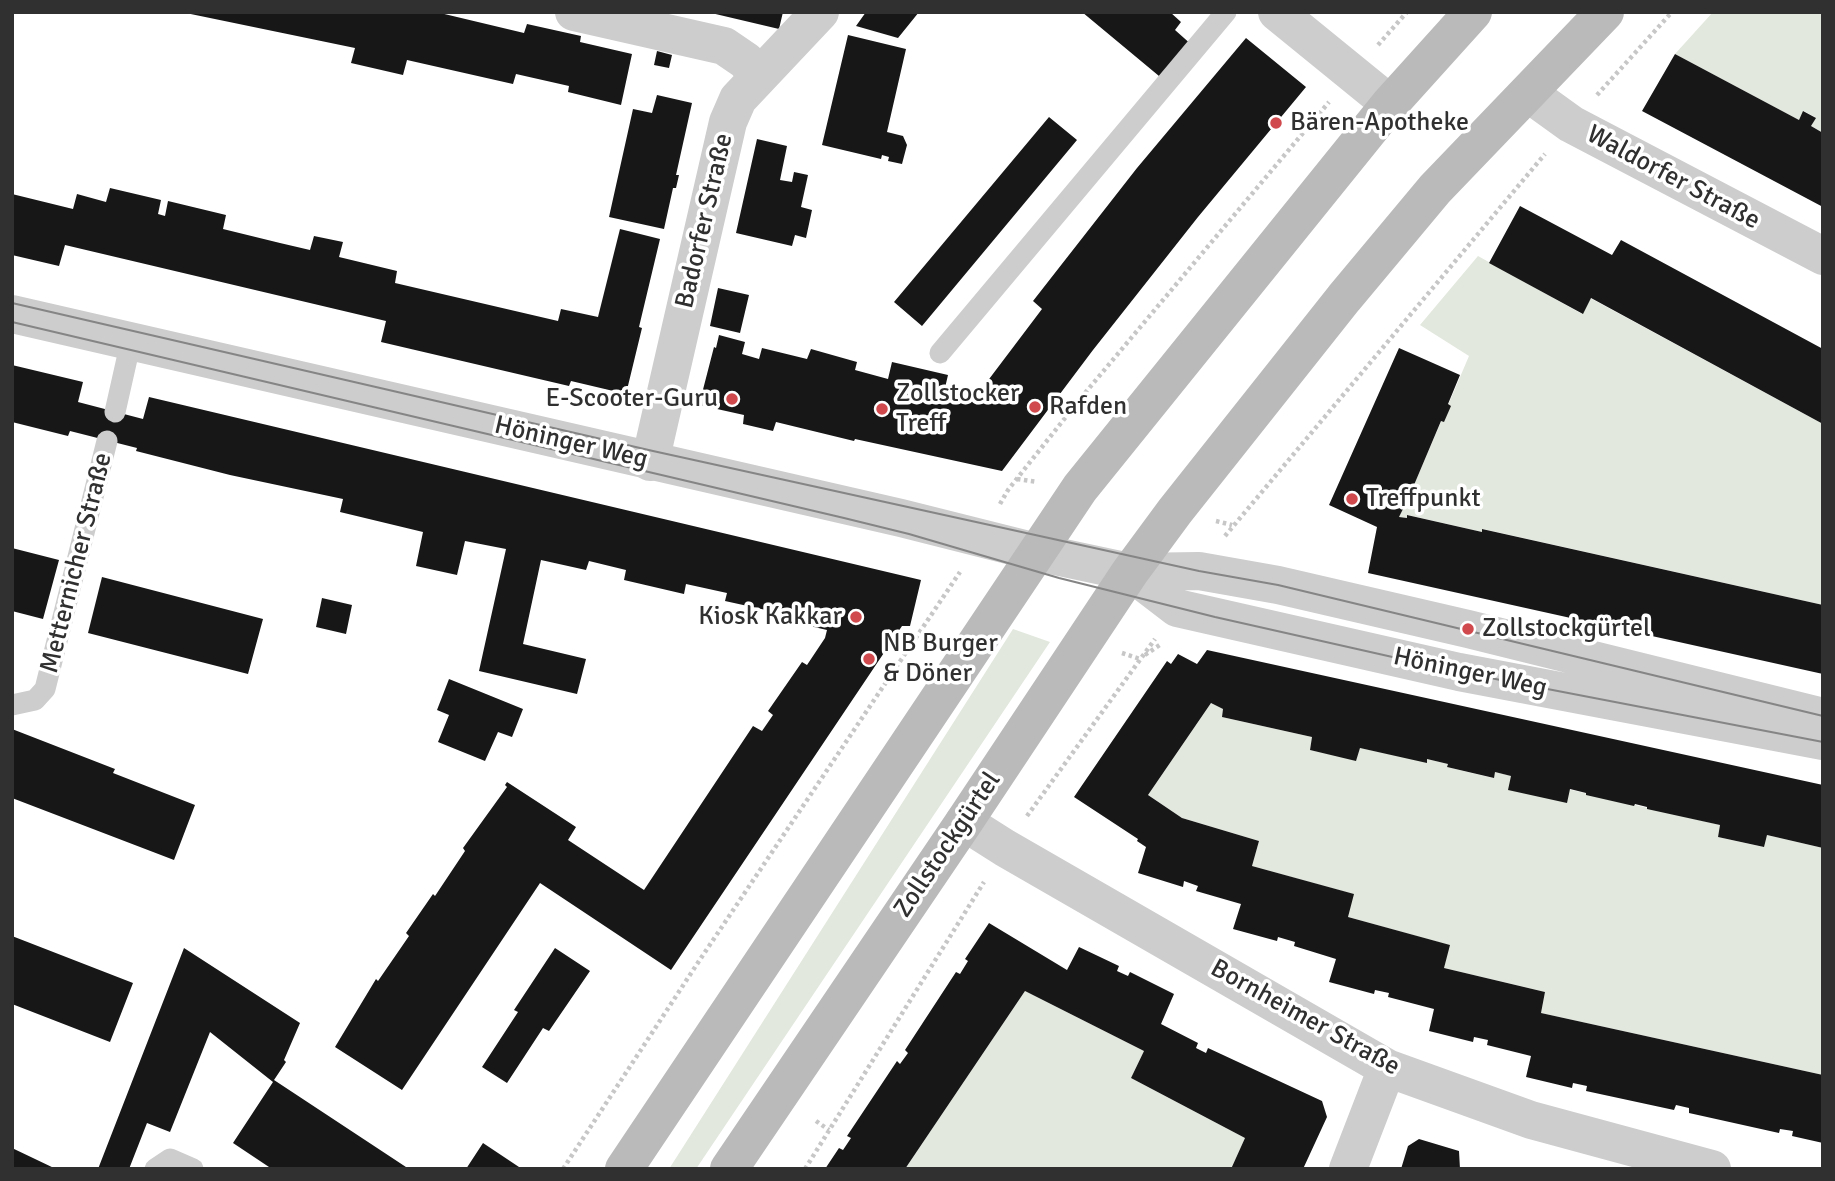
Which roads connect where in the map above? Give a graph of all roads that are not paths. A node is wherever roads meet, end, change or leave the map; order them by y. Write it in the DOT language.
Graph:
graph roads {
  1 [pos="575,12"];
  2 [pos="820,12"];
  3 [pos="1226,12"];
  4 [pos="1277,12"];
  5 [pos="1474,12"];
  6 [pos="1605,12"];
  7 [pos="758,77"];
  8 [pos="1528,93"];
  9 [pos="1390,104"];
  10 [pos="1823,256"];
  11 [pos="12,314"];
  12 [pos="131,341"];
  13 [pos="940,353"];
  14 [pos="115,412"];
  15 [pos="107,441"];
  16 [pos="650,462"];
  17 [pos="1036,552"];
  18 [pos="1130,572"];
  19 [pos="12,705"];
  20 [pos="1823,717"];
  21 [pos="1823,741"];
  22 [pos="964,822"];
  23 [pos="1387,1068"];
  24 [pos="155,1169"];
  25 [pos="193,1169"];
  26 [pos="624,1169"];
  27 [pos="729,1169"];
  28 [pos="1348,1169"];
  29 [pos="1712,1169"];
  1 -- 7 [label="street"];
  2 -- 7 [label="street, Badorfer Straße"];
  3 -- 13 [label="lane"];
  4 -- 9 [label="street"];
  5 -- 9 [label="main road"];
  6 -- 8 [label="main road, Zollstockgürtel"];
  7 -- 16 [label="street, Badorfer Straße"];
  8 -- 10 [label="street, Waldorfer Straße"];
  8 -- 18 [label="main road, Zollstockgürtel"];
  9 -- 17 [label="main road"];
  11 -- 12 [label="street, Höninger Weg"];
  12 -- 14 [label="lane"];
  12 -- 16 [label="street, Höninger Weg"];
  15 -- 19 [label="lane, Metternicher Straße"];
  16 -- 17 [label="street, Höninger Weg"];
  17 -- 18 [label="street, Höninger Weg"];
  17 -- 26 [label="main road"];
  18 -- 20 [label="street, Höninger Weg"];
  18 -- 21 [label="street, Höninger Weg"];
  18 -- 22 [label="main road, Zollstockgürtel"];
  22 -- 23 [label="street, Bornheimer Straße"];
  22 -- 27 [label="main road, Zollstockgürtel"];
  23 -- 28 [label="street"];
  23 -- 29 [label="street, Bornheimer Straße"];
  24 -- 25 [label="lane"];
}
